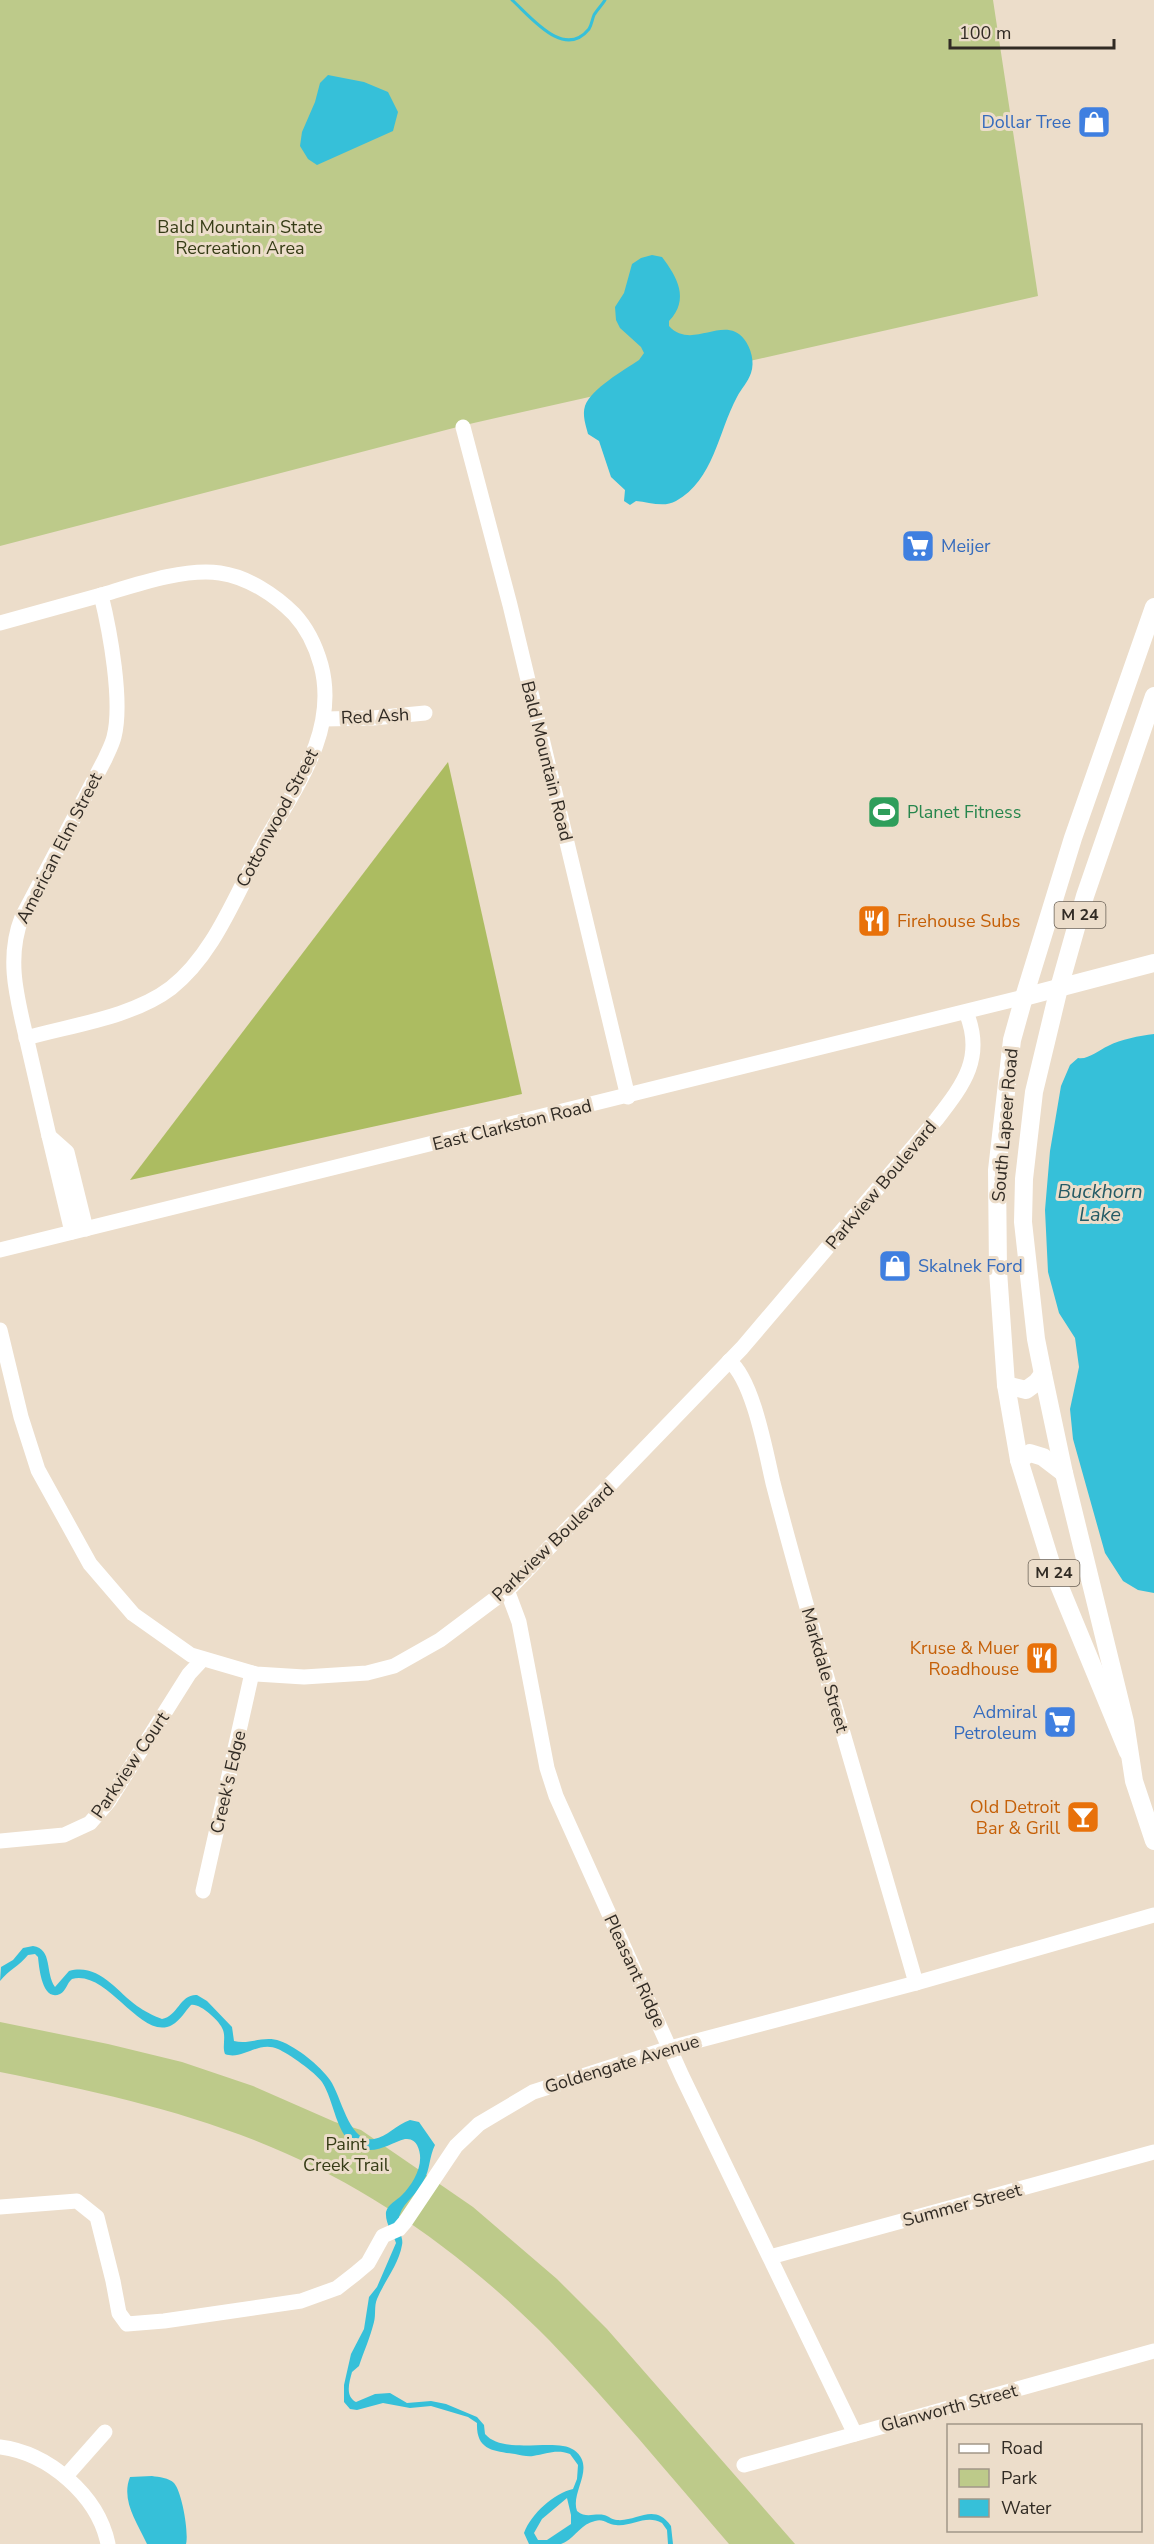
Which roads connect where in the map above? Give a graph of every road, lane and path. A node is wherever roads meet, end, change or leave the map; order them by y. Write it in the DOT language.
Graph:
graph roads {
  1 [pos="463,427"];
  2 [pos="101,595"];
  3 [pos="1154,607"];
  4 [pos="0,623"];
  5 [pos="1128,684"];
  6 [pos="1154,696"];
  7 [pos="425,713"];
  8 [pos="324,719"];
  9 [pos="1103,843"];
  10 [pos="1154,963"];
  11 [pos="1059,988"];
  12 [pos="1024,997"];
  13 [pos="966,1012"];
  14 [pos="26,1038"];
  15 [pos="628,1096"];
  16 [pos="79,1230"];
  17 [pos="0,1250"];
  18 [pos="0,1330"];
  19 [pos="729,1361"];
  20 [pos="1043,1374"];
  21 [pos="1006,1384"];
  22 [pos="1019,1460"];
  23 [pos="1064,1473"];
  24 [pos="507,1590"];
  25 [pos="202,1660"];
  26 [pos="252,1673"];
  27 [pos="1128,1752"];
  28 [pos="0,1841"];
  29 [pos="1154,1841"];
  30 [pos="203,1892"];
  31 [pos="1154,1915"];
  32 [pos="916,1983"];
  33 [pos="670,2048"];
  34 [pos="1154,2152"];
  35 [pos="0,2207"];
  36 [pos="770,2257"];
  37 [pos="1154,2351"];
  38 [pos="105,2432"];
  39 [pos="855,2434"];
  40 [pos="0,2447"];
  41 [pos="744,2465"];
  42 [pos="66,2476"];
  43 [pos="108,2544"];
  1 -- 15 [label="street, Bald Mountain Road"];
  2 -- 4 [label="street, Cottonwood Street"];
  2 -- 8 [label="street, Cottonwood Street"];
  2 -- 14 [label="street, American Elm Street"];
  3 -- 5 [label="main road, South Lapeer Road / M 24"];
  5 -- 9 [label="main road"];
  5 -- 12 [label="main road, South Lapeer Road / M 24"];
  6 -- 9 [label="main road, South Lapeer Road / M 24"];
  7 -- 8 [label="street, Red Ash"];
  8 -- 14 [label="street, Cottonwood Street"];
  9 -- 11 [label="main road, South Lapeer Road / M 24"];
  10 -- 11 [label="main road"];
  11 -- 12 [label="main road"];
  11 -- 20 [label="main road, South Lapeer Road / M 24"];
  12 -- 13 [label="street, East Clarkston Road"];
  12 -- 21 [label="main road, South Lapeer Road / M 24"];
  13 -- 15 [label="street, East Clarkston Road"];
  13 -- 19 [label="street, Parkview Boulevard"];
  14 -- 16 [label="street, American Elm Street"];
  15 -- 16 [label="street, East Clarkston Road"];
  16 -- 17 [label="street, East Clarkston Road"];
  18 -- 25 [label="street, Parkview Boulevard"];
  19 -- 24 [label="street, Parkview Boulevard"];
  19 -- 32 [label="street, Markdale Street"];
  20 -- 21 [label="main road"];
  20 -- 23 [label="main road, South Lapeer Road / M 24"];
  21 -- 22 [label="main road, South Lapeer Road / M 24"];
  22 -- 23 [label="main road"];
  22 -- 27 [label="main road, South Lapeer Road / M 24"];
  23 -- 27 [label="main road, South Lapeer Road / M 24"];
  24 -- 26 [label="street, Parkview Boulevard"];
  24 -- 33 [label="street, Pleasant Ridge"];
  25 -- 26 [label="street, Parkview Boulevard"];
  25 -- 28 [label="street, Parkview Court"];
  26 -- 30 [label="street, Creek's Edge"];
  27 -- 29 [label="main road, South Lapeer Road / M 24"];
  31 -- 32 [label="street, Goldengate Avenue"];
  32 -- 33 [label="street, Goldengate Avenue"];
  33 -- 35 [label="street, Goldengate Avenue"];
  33 -- 36 [label="street, Pleasant Ridge"];
  34 -- 36 [label="street, Summer Street"];
  36 -- 39 [label="street, Pleasant Ridge"];
  37 -- 39 [label="street, Glanworth Street"];
  38 -- 42 [label="street"];
  39 -- 41 [label="street, Glanworth Street"];
  40 -- 42 [label="street"];
  42 -- 43 [label="street"];
}
